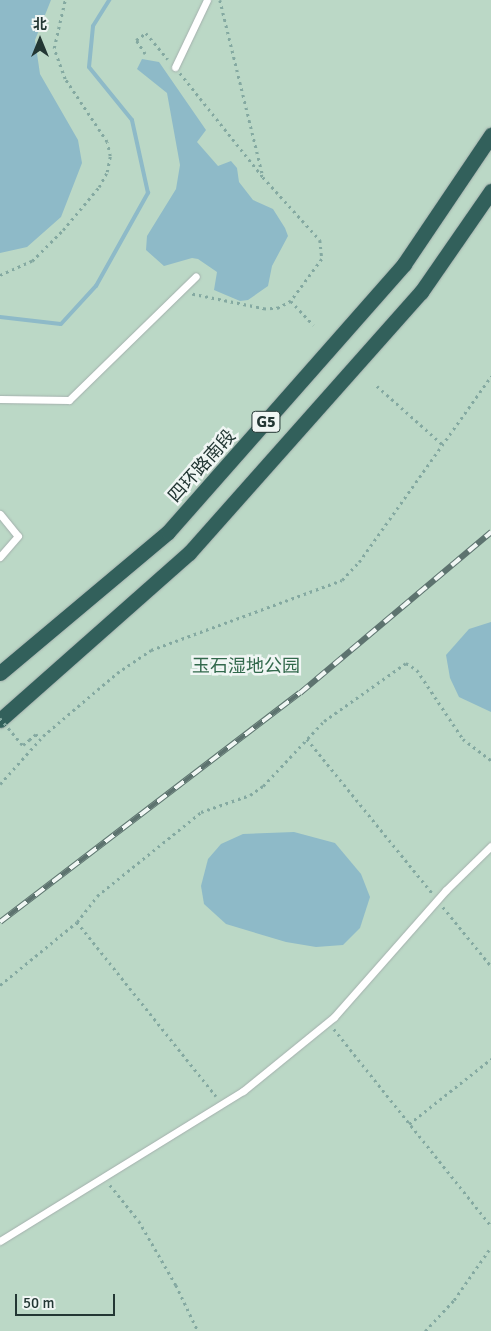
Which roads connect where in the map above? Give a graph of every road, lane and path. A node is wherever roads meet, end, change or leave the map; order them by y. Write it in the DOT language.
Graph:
graph roads {
  1 [pos="64,0"];
  2 [pos="206,0"];
  3 [pos="220,0"];
  4 [pos="145,54"];
  5 [pos="176,68"];
  6 [pos="491,135"];
  7 [pos="263,177"];
  8 [pos="491,191"];
  9 [pos="0,275"];
  10 [pos="196,276"];
  11 [pos="181,291"];
  12 [pos="291,301"];
  13 [pos="313,325"];
  14 [pos="491,376"];
  15 [pos="377,386"];
  16 [pos="0,399"];
  17 [pos="442,444"];
  18 [pos="0,514"];
  19 [pos="0,557"];
  20 [pos="0,673"];
  21 [pos="0,719"];
  22 [pos="40,739"];
  23 [pos="307,739"];
  24 [pos="491,760"];
  25 [pos="0,784"];
  26 [pos="491,846"];
  27 [pos="437,900"];
  28 [pos="76,922"];
  29 [pos="491,966"];
  30 [pos="0,986"];
  31 [pos="328,1022"];
  32 [pos="491,1059"];
  33 [pos="222,1104"];
  34 [pos="410,1124"];
  35 [pos="103,1176"];
  36 [pos="491,1226"];
  37 [pos="0,1241"];
  38 [pos="491,1247"];
  39 [pos="198,1331"];
  40 [pos="425,1331"];
  1 -- 9 [label="path"];
  2 -- 5 [label="lane"];
  3 -- 7 [label="path"];
  4 -- 5 [label="path"];
  5 -- 7 [label="path"];
  6 -- 20 [label="highway, 四环路南段 / G5"];
  7 -- 12 [label="path"];
  8 -- 21 [label="highway, G5"];
  10 -- 11 [label="lane"];
  11 -- 12 [label="path"];
  11 -- 16 [label="lane"];
  12 -- 13 [label="path"];
  14 -- 17 [label="path"];
  15 -- 17 [label="path"];
  17 -- 22 [label="path"];
  18 -- 19 [label="lane"];
  21 -- 22 [label="path, bridge"];
  22 -- 25 [label="path"];
  23 -- 24 [label="path"];
  23 -- 27 [label="path"];
  23 -- 28 [label="path"];
  26 -- 27 [label="lane"];
  27 -- 29 [label="path"];
  27 -- 31 [label="lane"];
  28 -- 30 [label="path"];
  28 -- 33 [label="path"];
  31 -- 33 [label="lane"];
  31 -- 34 [label="path"];
  32 -- 34 [label="path"];
  33 -- 35 [label="lane"];
  34 -- 36 [label="path"];
  35 -- 37 [label="lane"];
  35 -- 39 [label="path"];
  38 -- 40 [label="path"];
}
